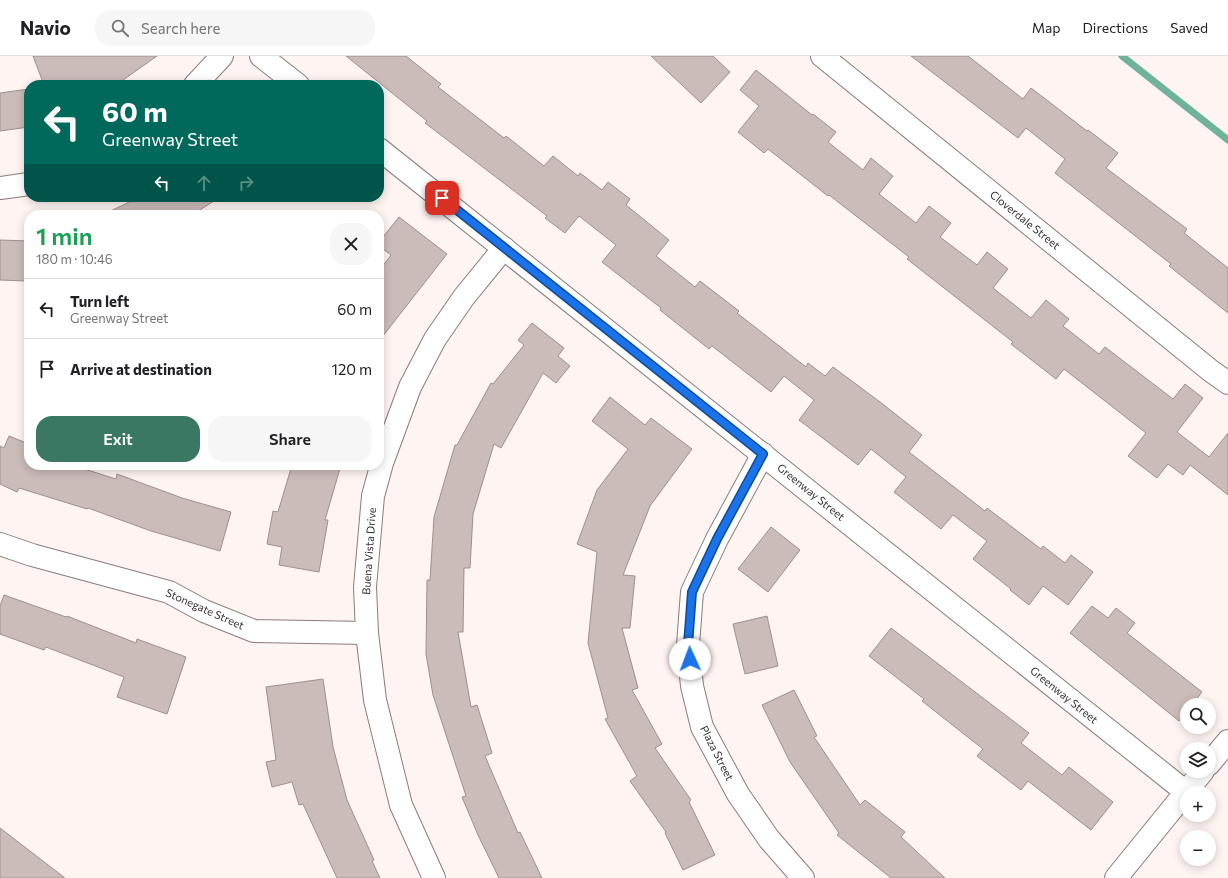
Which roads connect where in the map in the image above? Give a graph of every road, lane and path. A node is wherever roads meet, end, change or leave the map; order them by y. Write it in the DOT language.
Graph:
graph roads {
  1 [pos="222,56"];
  2 [pos="261,56"];
  3 [pos="822,56"];
  4 [pos="200,80"];
  5 [pos="292,80"];
  6 [pos="384,153"];
  7 [pos="24,185"];
  8 [pos="0,188"];
  9 [pos="504,248"];
  10 [pos="1228,383"];
  11 [pos="763,454"];
  12 [pos="384,458"];
  13 [pos="380,470"];
  14 [pos="0,544"];
  15 [pos="368,633"];
  16 [pos="1228,741"];
  17 [pos="1216,756"];
  18 [pos="1197,778"];
  19 [pos="1191,786"];
  20 [pos="1180,787"];
  21 [pos="1180,799"];
  22 [pos="434,878"];
  23 [pos="803,878"];
  24 [pos="1116,878"];
  1 -- 4 [label="street"];
  2 -- 5 [label="street"];
  3 -- 10 [label="street, Cloverdale Street"];
  6 -- 9 [label="street, Greenway Street"];
  7 -- 8 [label="street"];
  9 -- 11 [label="street, Greenway Street"];
  9 -- 12 [label="street, Buena Vista Drive"];
  11 -- 20 [label="street, Greenway Street"];
  11 -- 23 [label="street, Plaza Street"];
  13 -- 15 [label="street, Buena Vista Drive"];
  14 -- 15 [label="street, Stonegate Street"];
  15 -- 22 [label="street, Buena Vista Drive"];
  16 -- 17 [label="street"];
  18 -- 19 [label="street"];
  21 -- 24 [label="street"];
}
